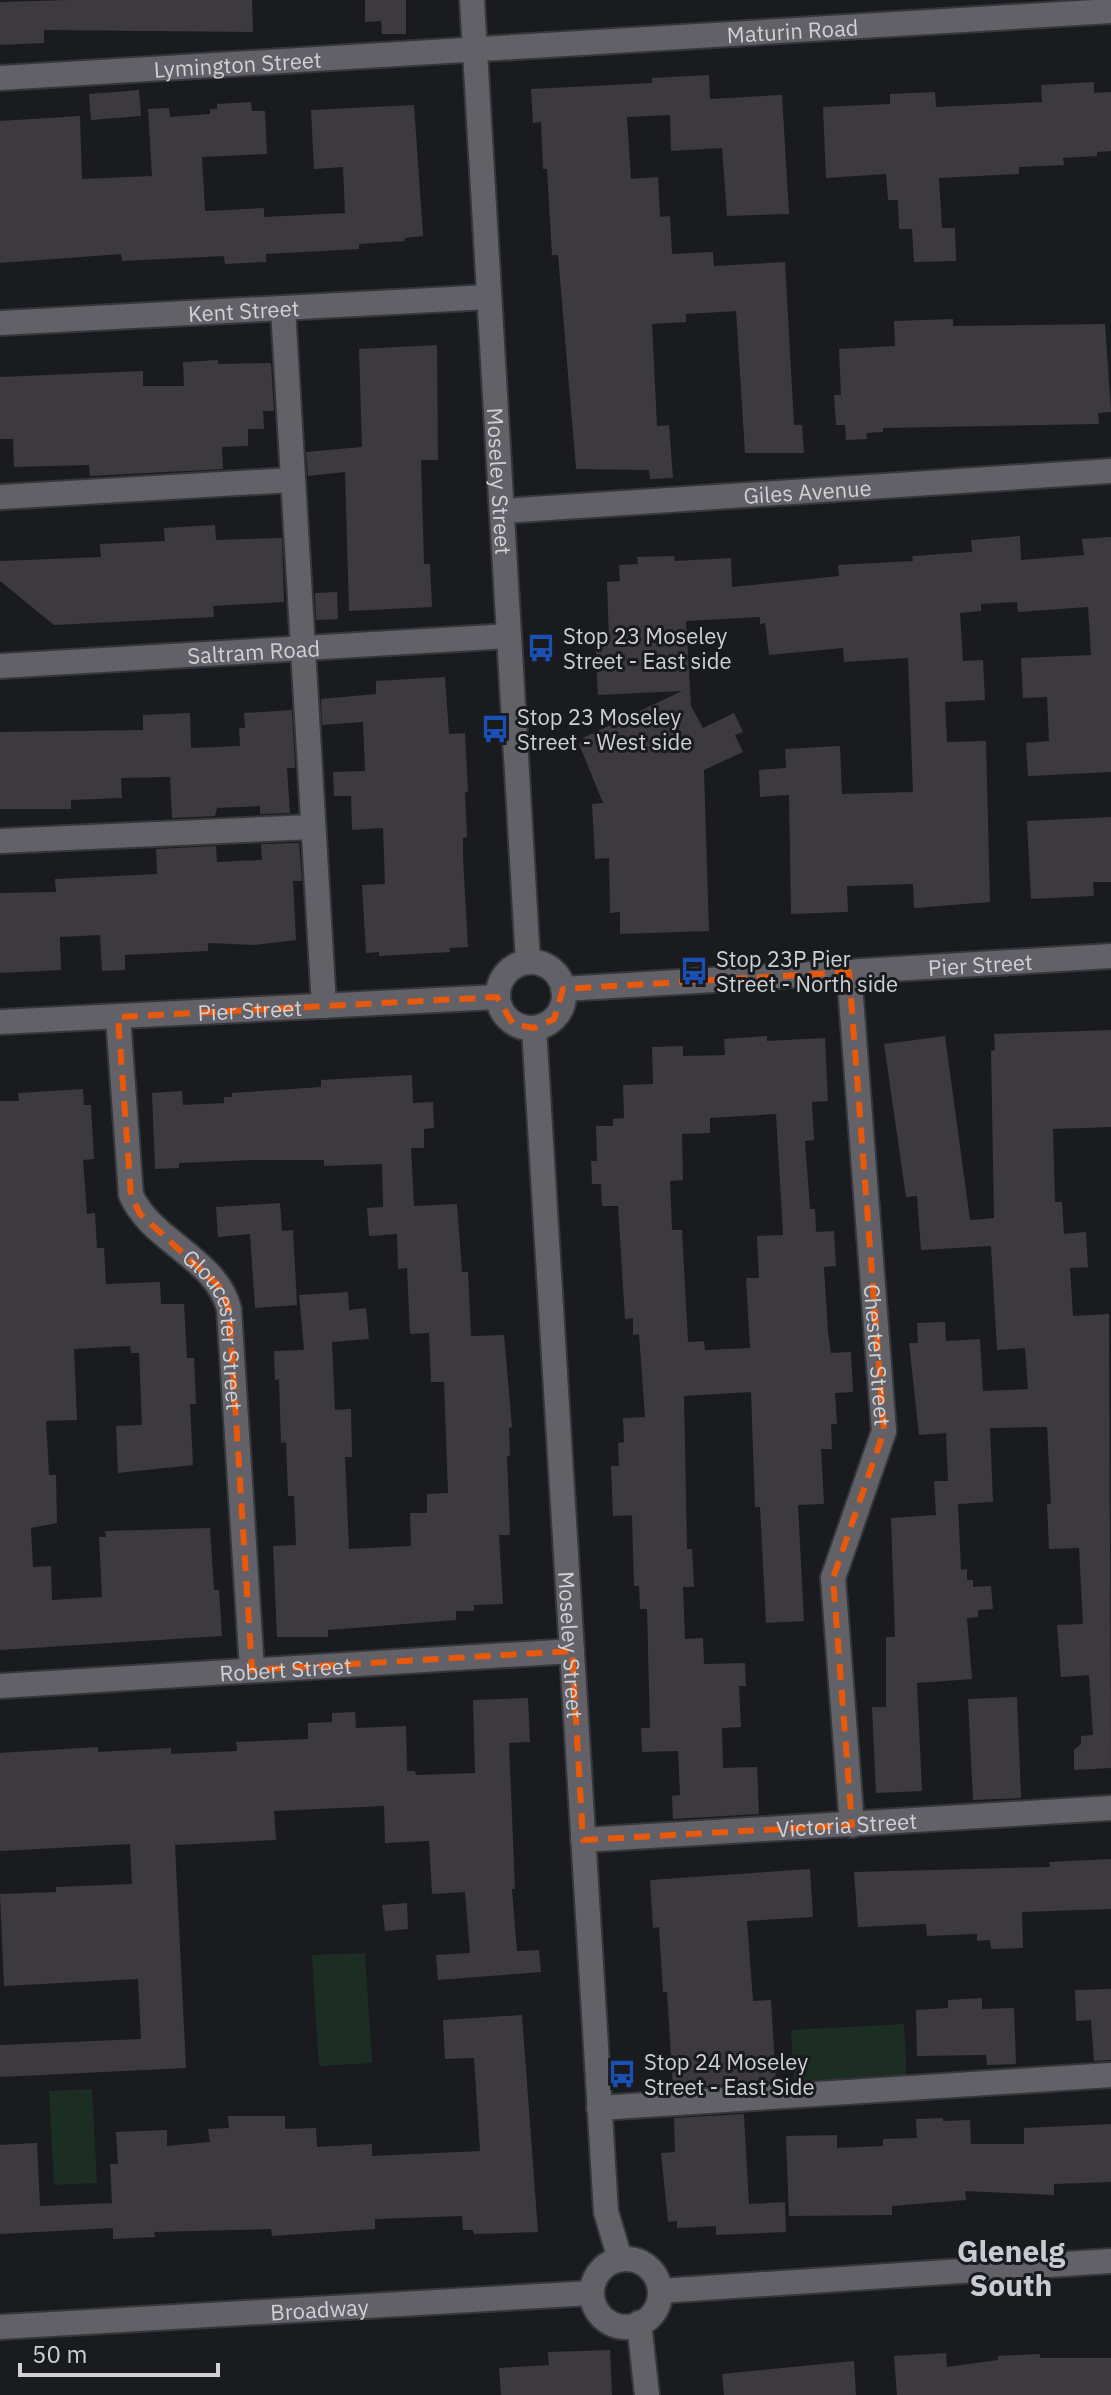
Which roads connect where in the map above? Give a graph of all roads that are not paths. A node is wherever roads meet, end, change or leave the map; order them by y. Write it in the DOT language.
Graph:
graph roads {
  1 [pos="472,0"];
  2 [pos="1111,11"];
  3 [pos="475,50"];
  4 [pos="0,78"];
  5 [pos="489,297"];
  6 [pos="283,308"];
  7 [pos="0,323"];
  8 [pos="1111,471"];
  9 [pos="292,480"];
  10 [pos="0,497"];
  11 [pos="502,511"];
  12 [pos="509,636"];
  13 [pos="301,648"];
  14 [pos="0,666"];
  15 [pos="312,827"];
  16 [pos="0,841"];
  17 [pos="1111,956"];
  18 [pos="528,962"];
  19 [pos="849,972"];
  20 [pos="563,989"];
  21 [pos="497,997"];
  22 [pos="324,1006"];
  23 [pos="118,1017"];
  24 [pos="0,1022"];
  25 [pos="534,1028"];
  26 [pos="572,1651"];
  27 [pos="252,1670"];
  28 [pos="0,1686"];
  29 [pos="1111,1808"];
  30 [pos="852,1825"];
  31 [pos="583,1840"];
  32 [pos="1111,2075"];
  33 [pos="599,2108"];
  34 [pos="620,2259"];
  35 [pos="1111,2261"];
  36 [pos="660,2291"];
  37 [pos="592,2293"];
  38 [pos="639,2323"];
  39 [pos="0,2327"];
  40 [pos="647,2395"];
  1 -- 3 [label="street, Moseley Street"];
  2 -- 3 [label="street, Maturin Road"];
  3 -- 4 [label="street, Lymington Street"];
  3 -- 5 [label="street, Moseley Street"];
  5 -- 6 [label="street, Kent Street"];
  5 -- 11 [label="street, Moseley Street"];
  6 -- 7 [label="street, Kent Street"];
  6 -- 9 [label="street"];
  8 -- 11 [label="street, Giles Avenue"];
  9 -- 10 [label="street"];
  9 -- 13 [label="street"];
  11 -- 12 [label="street, Moseley Street"];
  12 -- 13 [label="street, Saltram Road"];
  12 -- 18 [label="street, Moseley Street"];
  13 -- 14 [label="street, Saltram Road"];
  13 -- 15 [label="street"];
  15 -- 16 [label="street"];
  15 -- 22 [label="street"];
  17 -- 19 [label="street, Pier Street"];
  18 -- 20 [label="street"];
  18 -- 21 [label="street"];
  19 -- 20 [label="street, Pier Street"];
  19 -- 30 [label="street, Chester Street"];
  20 -- 25 [label="street"];
  21 -- 22 [label="street, Pier Street"];
  21 -- 25 [label="street"];
  22 -- 23 [label="street, Pier Street"];
  23 -- 24 [label="street, Pier Street"];
  23 -- 27 [label="street, Gloucester Street"];
  25 -- 26 [label="street, Moseley Street"];
  26 -- 27 [label="street, Robert Street"];
  26 -- 31 [label="street, Moseley Street"];
  27 -- 28 [label="street, Robert Street"];
  29 -- 30 [label="street, Victoria Street"];
  30 -- 31 [label="street, Victoria Street"];
  31 -- 33 [label="street, Moseley Street"];
  32 -- 33 [label="street"];
  33 -- 34 [label="street, Moseley Street"];
  34 -- 36 [label="street"];
  34 -- 37 [label="street"];
  35 -- 36 [label="street"];
  36 -- 38 [label="street"];
  37 -- 38 [label="street"];
  37 -- 39 [label="street, Broadway"];
  38 -- 40 [label="street"];
}
